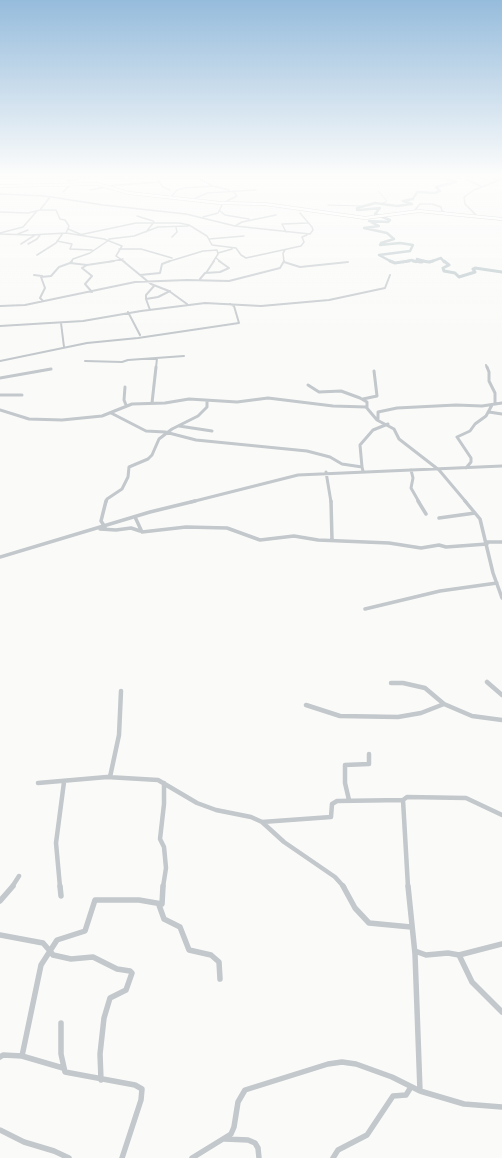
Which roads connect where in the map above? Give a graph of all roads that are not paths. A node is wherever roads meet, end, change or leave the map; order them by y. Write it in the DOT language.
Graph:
graph roads {
  1 [pos="10,231"];
  2 [pos="25,231"];
  3 [pos="72,231"];
  4 [pos="99,231"];
  5 [pos="151,231"];
  6 [pos="177,231"];
  7 [pos="198,231"];
  8 [pos="278,231"];
  9 [pos="312,231"];
  10 [pos="146,232"];
  11 [pos="286,232"];
  12 [pos="66,233"];
  13 [pos="0,234"];
  14 [pos="63,234"];
  15 [pos="310,234"];
  16 [pos="15,235"];
  17 [pos="35,235"];
  18 [pos="40,235"];
  19 [pos="81,235"];
  20 [pos="244,236"];
  21 [pos="172,237"];
  22 [pos="104,239"];
  23 [pos="210,239"];
  24 [pos="109,240"];
  25 [pos="57,241"];
  26 [pos="21,244"];
  27 [pos="28,244"];
  28 [pos="211,244"];
  29 [pos="234,247"];
  30 [pos="119,249"];
  31 [pos="92,250"];
  32 [pos="215,250"];
  33 [pos="285,250"];
  34 [pos="218,253"];
  35 [pos="37,255"];
  36 [pos="173,258"];
  37 [pos="216,258"];
  38 [pos="123,259"];
  39 [pos="284,262"];
  40 [pos="348,262"];
  41 [pos="70,264"];
  42 [pos="87,265"];
  43 [pos="206,272"];
  44 [pos="139,274"];
  45 [pos="158,274"];
  46 [pos="390,274"];
  47 [pos="34,275"];
  48 [pos="42,276"];
  49 [pos="153,277"];
  50 [pos="200,279"];
  51 [pos="147,281"];
  52 [pos="154,286"];
  53 [pos="92,292"];
  54 [pos="170,292"];
  55 [pos="146,299"];
  56 [pos="43,301"];
  57 [pos="230,303"];
  58 [pos="188,305"];
  59 [pos="0,306"];
  60 [pos="150,310"];
  61 [pos="128,312"];
  62 [pos="60,323"];
  63 [pos="0,326"];
  64 [pos="140,335"];
  65 [pos="64,347"];
  66 [pos="184,356"];
  67 [pos="157,358"];
  68 [pos="84,360"];
  69 [pos="0,361"];
  70 [pos="486,365"];
  71 [pos="51,369"];
  72 [pos="374,371"];
  73 [pos="0,378"];
  74 [pos="308,385"];
  75 [pos="125,387"];
  76 [pos="22,395"];
  77 [pos="0,396"];
  78 [pos="363,399"];
  79 [pos="207,401"];
  80 [pos="502,403"];
  81 [pos="152,404"];
  82 [pos="494,404"];
  83 [pos="126,405"];
  84 [pos="367,408"];
  85 [pos="0,410"];
  86 [pos="489,412"];
  87 [pos="111,413"];
  88 [pos="502,414"];
  89 [pos="378,420"];
  90 [pos="388,424"];
  91 [pos="178,426"];
  92 [pos="212,431"];
  93 [pos="167,433"];
  94 [pos="502,466"];
  95 [pos="466,468"];
  96 [pos="363,469"];
  97 [pos="411,470"];
  98 [pos="440,470"];
  99 [pos="326,472"];
  100 [pos="475,513"];
  101 [pos="426,514"];
  102 [pos="135,517"];
  103 [pos="439,518"];
  104 [pos="106,527"];
  105 [pos="99,529"];
  106 [pos="140,531"];
  107 [pos="332,540"];
  108 [pos="502,542"];
  109 [pos="487,543"];
  110 [pos="0,557"];
  111 [pos="497,584"];
  112 [pos="501,590"];
  113 [pos="502,598"];
  114 [pos="365,609"];
  115 [pos="487,682"];
  116 [pos="391,683"];
  117 [pos="121,692"];
  118 [pos="502,695"];
  119 [pos="444,704"];
  120 [pos="306,705"];
  121 [pos="502,720"];
  122 [pos="368,754"];
  123 [pos="110,777"];
  124 [pos="64,782"];
  125 [pos="38,783"];
  126 [pos="164,783"];
  127 [pos="349,800"];
  128 [pos="403,800"];
  129 [pos="502,815"];
  130 [pos="262,822"];
  131 [pos="19,876"];
  132 [pos="61,896"];
  133 [pos="0,901"];
  134 [pos="159,905"];
  135 [pos="411,927"];
  136 [pos="0,935"];
  137 [pos="502,944"];
  138 [pos="50,951"];
  139 [pos="415,951"];
  140 [pos="459,955"];
  141 [pos="220,979"];
  142 [pos="502,1012"];
  143 [pos="61,1023"];
  144 [pos="22,1056"];
  145 [pos="0,1057"];
  146 [pos="62,1068"];
  147 [pos="101,1080"];
  148 [pos="411,1086"];
  149 [pos="420,1091"];
  150 [pos="502,1107"];
  151 [pos="0,1130"];
  152 [pos="225,1139"];
  153 [pos="69,1158"];
  154 [pos="122,1158"];
  155 [pos="192,1158"];
  156 [pos="259,1158"];
  157 [pos="333,1158"];
  1 -- 13 [label="street"];
  2 -- 16 [label="street"];
  3 -- 19 [label="street"];
  4 -- 19 [label="street"];
  5 -- 10 [label="street"];
  6 -- 21 [label="street"];
  7 -- 23 [label="street"];
  8 -- 11 [label="street"];
  9 -- 15 [label="street"];
  10 -- 22 [label="street"];
  11 -- 15 [label="street"];
  12 -- 14 [label="street"];
  12 -- 19 [label="street"];
  13 -- 16 [label="street"];
  14 -- 18 [label="street"];
  14 -- 25 [label="street"];
  15 -- 33 [label="street"];
  16 -- 17 [label="street"];
  17 -- 18 [label="street"];
  17 -- 26 [label="street"];
  18 -- 27 [label="street"];
  19 -- 22 [label="street"];
  20 -- 23 [label="street"];
  22 -- 24 [label="street"];
  23 -- 28 [label="street"];
  24 -- 30 [label="street"];
  24 -- 31 [label="street"];
  25 -- 31 [label="street"];
  25 -- 35 [label="street"];
  28 -- 29 [label="street"];
  28 -- 32 [label="street"];
  29 -- 33 [label="street"];
  29 -- 34 [label="street"];
  30 -- 36 [label="street"];
  30 -- 38 [label="street"];
  31 -- 41 [label="street"];
  32 -- 34 [label="street"];
  32 -- 36 [label="street"];
  33 -- 39 [label="street"];
  34 -- 37 [label="street"];
  36 -- 45 [label="street"];
  37 -- 43 [label="street"];
  37 -- 43 [label="street"];
  38 -- 42 [label="street"];
  38 -- 44 [label="street"];
  39 -- 40 [label="street"];
  39 -- 50 [label="street"];
  41 -- 42 [label="street"];
  41 -- 48 [label="street"];
  42 -- 53 [label="street"];
  43 -- 50 [label="street"];
  44 -- 45 [label="street"];
  44 -- 51 [label="street"];
  45 -- 49 [label="street"];
  46 -- 57 [label="street"];
  47 -- 48 [label="street"];
  48 -- 56 [label="street"];
  50 -- 51 [label="street"];
  51 -- 52 [label="street"];
  51 -- 53 [label="street"];
  52 -- 54 [label="street"];
  52 -- 55 [label="street"];
  53 -- 56 [label="street"];
  54 -- 55 [label="street"];
  54 -- 58 [label="street"];
  55 -- 60 [label="street"];
  56 -- 59 [label="street"];
  57 -- 58 [label="street"];
  57 -- 65 [label="street"];
  58 -- 60 [label="street"];
  60 -- 61 [label="street"];
  61 -- 62 [label="street"];
  61 -- 64 [label="street"];
  62 -- 63 [label="street"];
  62 -- 65 [label="street"];
  65 -- 69 [label="street"];
  66 -- 67 [label="street"];
  67 -- 68 [label="street"];
  67 -- 81 [label="street"];
  70 -- 82 [label="street"];
  71 -- 73 [label="street"];
  72 -- 78 [label="street"];
  74 -- 78 [label="street"];
  75 -- 83 [label="street"];
  76 -- 77 [label="street"];
  78 -- 84 [label="street"];
  79 -- 81 [label="street"];
  79 -- 84 [label="street"];
  79 -- 91 [label="street"];
  80 -- 82 [label="street"];
  81 -- 83 [label="street"];
  82 -- 86 [label="street"];
  82 -- 89 [label="street"];
  83 -- 87 [label="street"];
  84 -- 89 [label="street"];
  85 -- 87 [label="street"];
  86 -- 88 [label="street"];
  86 -- 95 [label="street"];
  87 -- 93 [label="street"];
  89 -- 90 [label="street"];
  90 -- 96 [label="street"];
  90 -- 98 [label="street"];
  91 -- 92 [label="street"];
  91 -- 93 [label="street"];
  93 -- 96 [label="street"];
  93 -- 104 [label="street"];
  94 -- 95 [label="street"];
  95 -- 98 [label="street"];
  96 -- 97 [label="street"];
  96 -- 99 [label="street"];
  97 -- 98 [label="street"];
  97 -- 101 [label="street"];
  98 -- 100 [label="street"];
  99 -- 102 [label="street"];
  99 -- 107 [label="street"];
  100 -- 103 [label="street"];
  100 -- 109 [label="street"];
  102 -- 104 [label="street"];
  102 -- 106 [label="street"];
  104 -- 105 [label="street"];
  105 -- 106 [label="street"];
  105 -- 110 [label="street"];
  106 -- 107 [label="street"];
  107 -- 109 [label="street"];
  108 -- 109 [label="street"];
  109 -- 111 [label="street"];
  111 -- 112 [label="street"];
  111 -- 114 [label="street"];
  112 -- 113 [label="street"];
  115 -- 118 [label="street"];
  116 -- 119 [label="street"];
  117 -- 123 [label="street"];
  119 -- 120 [label="street"];
  119 -- 121 [label="street"];
  122 -- 127 [label="street"];
  123 -- 124 [label="street"];
  123 -- 126 [label="street"];
  124 -- 125 [label="street"];
  124 -- 132 [label="street"];
  126 -- 130 [label="street"];
  126 -- 134 [label="street"];
  127 -- 128 [label="street"];
  127 -- 130 [label="street"];
  128 -- 129 [label="street"];
  128 -- 135 [label="street"];
  130 -- 135 [label="street"];
  131 -- 133 [label="street"];
  134 -- 138 [label="street"];
  134 -- 141 [label="street"];
  135 -- 139 [label="street"];
  136 -- 138 [label="street"];
  137 -- 140 [label="street"];
  138 -- 144 [label="street"];
  138 -- 147 [label="street"];
  139 -- 140 [label="street"];
  139 -- 149 [label="street"];
  140 -- 142 [label="street"];
  143 -- 146 [label="street"];
  144 -- 145 [label="street"];
  144 -- 146 [label="street"];
  146 -- 147 [label="street"];
  147 -- 154 [label="street"];
  148 -- 149 [label="street"];
  148 -- 152 [label="street"];
  148 -- 157 [label="street"];
  149 -- 150 [label="street"];
  151 -- 153 [label="street"];
  152 -- 155 [label="street"];
  152 -- 156 [label="street"];
}
